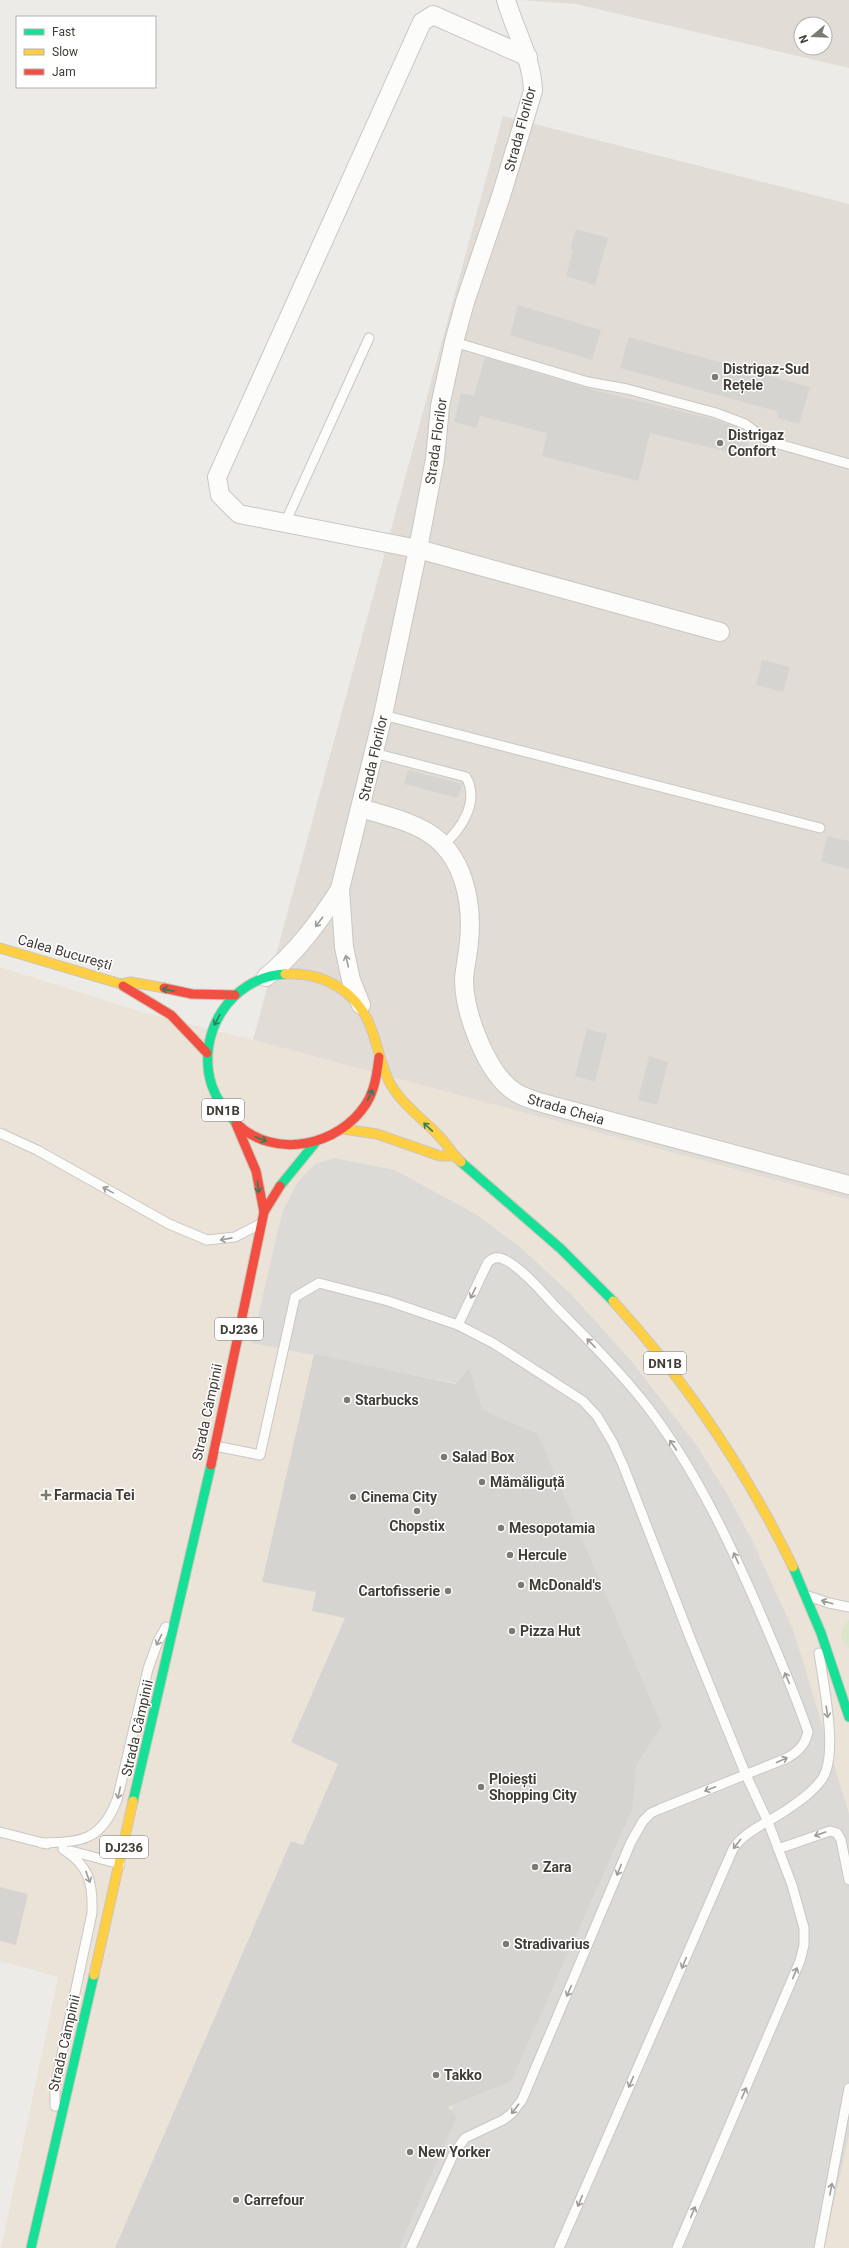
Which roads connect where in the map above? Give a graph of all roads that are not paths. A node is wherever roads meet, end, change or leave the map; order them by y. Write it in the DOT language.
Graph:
graph roads {
  1 [pos="506,0"];
  2 [pos="528,57"];
  3 [pos="369,338"];
  4 [pos="454,342"];
  5 [pos="849,464"];
  6 [pos="285,523"];
  7 [pos="418,549"];
  8 [pos="720,632"];
  9 [pos="383,715"];
  10 [pos="374,753"];
  11 [pos="361,808"];
  12 [pos="820,828"];
  13 [pos="442,846"];
  14 [pos="340,889"];
  15 [pos="0,948"];
  16 [pos="266,977"];
  17 [pos="121,984"];
  18 [pos="234,995"];
  19 [pos="364,1011"];
  20 [pos="207,1053"];
  21 [pos="378,1057"];
  22 [pos="236,1124"];
  23 [pos="343,1129"];
  24 [pos="0,1133"];
  25 [pos="315,1143"];
  26 [pos="454,1156"];
  27 [pos="849,1185"];
  28 [pos="264,1212"];
  29 [pos="261,1223"];
  30 [pos="458,1325"];
  31 [pos="214,1446"];
  32 [pos="805,1595"];
  33 [pos="178,1607"];
  34 [pos="849,1607"];
  35 [pos="815,1618"];
  36 [pos="849,1718"];
  37 [pos="746,1775"];
  38 [pos="768,1822"];
  39 [pos="0,1832"];
  40 [pos="41,1843"];
  41 [pos="63,1849"];
  42 [pos="778,1849"];
  43 [pos="120,1864"];
  44 [pos="849,1880"];
  45 [pos="849,2088"];
  46 [pos="55,2145"];
  47 [pos="31,2248"];
  48 [pos="412,2248"];
  49 [pos="559,2248"];
  50 [pos="677,2248"];
  51 [pos="819,2248"];
  1 -- 2 [label="street, Strada Florilor"];
  2 -- 4 [label="street, Strada Florilor"];
  2 -- 6 [label="street"];
  3 -- 6 [label="lane"];
  4 -- 5 [label="lane"];
  4 -- 7 [label="street, Strada Florilor"];
  6 -- 7 [label="street"];
  7 -- 8 [label="street"];
  7 -- 9 [label="street, Strada Florilor"];
  9 -- 10 [label="street, Strada Florilor"];
  9 -- 12 [label="lane"];
  10 -- 11 [label="street, Strada Florilor"];
  10 -- 13 [label="lane"];
  11 -- 13 [label="street, Strada Cheia"];
  11 -- 14 [label="street, Strada Florilor"];
  13 -- 27 [label="street, Strada Cheia"];
  14 -- 16 [label="street, one-way"];
  19 -- 14 [label="street, one-way"];
  15 -- 17 [label="main road, Calea București"];
  16 -- 18 [label="main road, DN1B"];
  16 -- 19 [label="main road, DN1B"];
  18 -- 17 [label="main road, one-way"];
  17 -- 20 [label="main road"];
  18 -- 20 [label="main road, DN1B, one-way"];
  19 -- 21 [label="main road, DN1B"];
  20 -- 22 [label="main road, DN1B"];
  23 -- 21 [label="main road, DN1B, one-way"];
  26 -- 21 [label="main road, DN1B, one-way"];
  22 -- 25 [label="main road, DN1B, one-way"];
  22 -- 28 [label="main road, DJ236, one-way"];
  23 -- 25 [label="main road, DN1B"];
  23 -- 26 [label="main road"];
  29 -- 24 [label="lane, one-way"];
  25 -- 28 [label="main road, DJ236"];
  26 -- 32 [label="main road, DN1B"];
  28 -- 29 [label="main road, Strada Câmpinii / DJ236"];
  29 -- 31 [label="main road, Strada Câmpinii / DJ236"];
  30 -- 31 [label="lane"];
  30 -- 37 [label="lane"];
  37 -- 30 [label="lane, one-way"];
  31 -- 33 [label="main road, Strada Câmpinii / DJ236"];
  34 -- 32 [label="lane, one-way"];
  32 -- 35 [label="main road, DN1B"];
  33 -- 40 [label="lane, one-way"];
  33 -- 43 [label="main road, Strada Câmpinii / DJ236"];
  35 -- 36 [label="main road, DN1B"];
  35 -- 38 [label="lane, one-way"];
  37 -- 38 [label="lane"];
  37 -- 48 [label="lane, one-way"];
  38 -- 42 [label="lane"];
  38 -- 49 [label="lane, one-way"];
  39 -- 40 [label="lane"];
  40 -- 41 [label="lane"];
  41 -- 43 [label="lane"];
  41 -- 46 [label="lane, one-way"];
  44 -- 42 [label="lane, one-way"];
  50 -- 42 [label="lane, one-way"];
  43 -- 46 [label="main road, Strada Câmpinii / DJ236"];
  51 -- 45 [label="lane, one-way"];
  46 -- 47 [label="main road, Strada Câmpinii / DJ236"];
}
